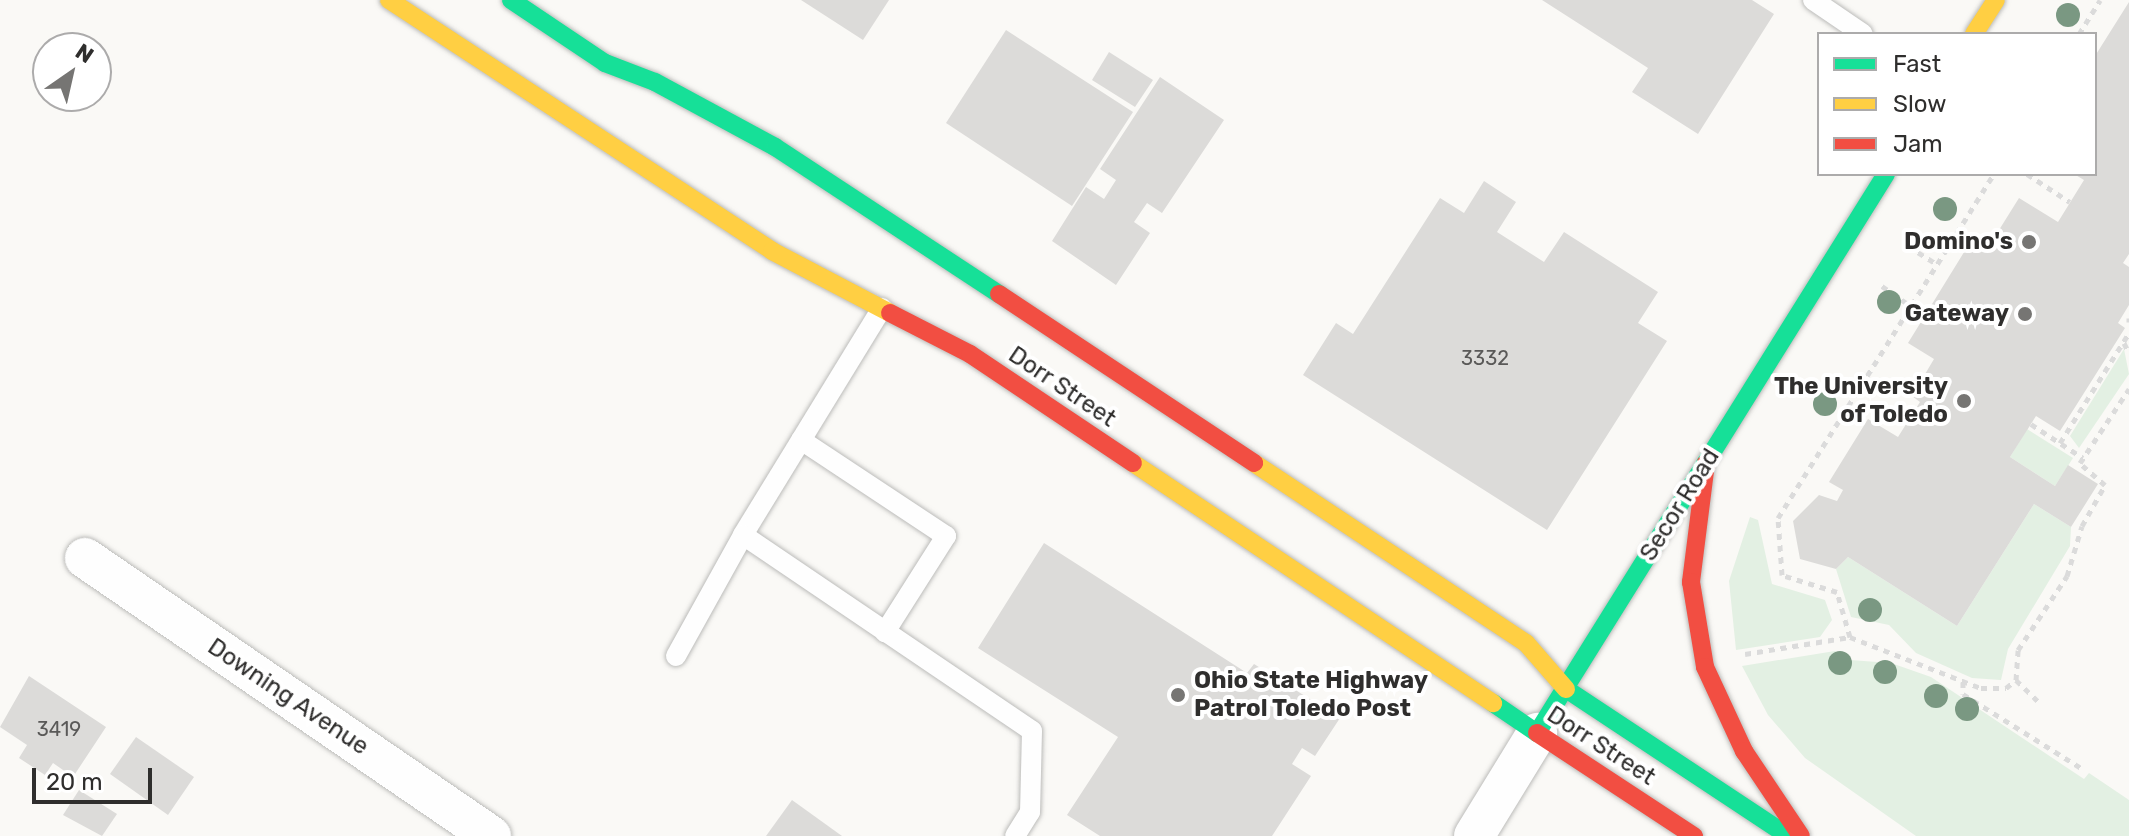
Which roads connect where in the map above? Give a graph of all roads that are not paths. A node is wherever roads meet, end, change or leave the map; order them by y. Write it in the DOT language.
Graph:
graph roads {
  1 [pos="389,0"];
  2 [pos="511,0"];
  3 [pos="1813,0"];
  4 [pos="1996,0"];
  5 [pos="1860,32"];
  6 [pos="1975,32"];
  7 [pos="1885,176"];
  8 [pos="882,308"];
  9 [pos="801,440"];
  10 [pos="1706,463"];
  11 [pos="743,535"];
  12 [pos="85,558"];
  13 [pos="885,632"];
  14 [pos="676,656"];
  15 [pos="1566,689"];
  16 [pos="1537,733"];
  17 [pos="1020,834"];
  18 [pos="491,836"];
  19 [pos="1474,836"];
  20 [pos="1694,836"];
  21 [pos="1788,836"];
  22 [pos="1801,836"];
  1 -- 8 [label="main road, Dorr Street"];
  2 -- 15 [label="main road, Dorr Street"];
  3 -- 5 [label="lane"];
  4 -- 6 [label="main road"];
  7 -- 10 [label="main road, Secor Road"];
  8 -- 9 [label="lane"];
  8 -- 16 [label="main road, Dorr Street"];
  9 -- 11 [label="lane"];
  9 -- 13 [label="lane"];
  10 -- 15 [label="main road, Secor Road"];
  10 -- 22 [label="main road"];
  11 -- 13 [label="lane"];
  11 -- 14 [label="lane"];
  12 -- 18 [label="street, Downing Avenue"];
  13 -- 17 [label="lane"];
  15 -- 16 [label="main road, Secor Road"];
  15 -- 21 [label="main road, Dorr Street"];
  16 -- 19 [label="street, Secor Road"];
  16 -- 20 [label="main road, Dorr Street"];
}
